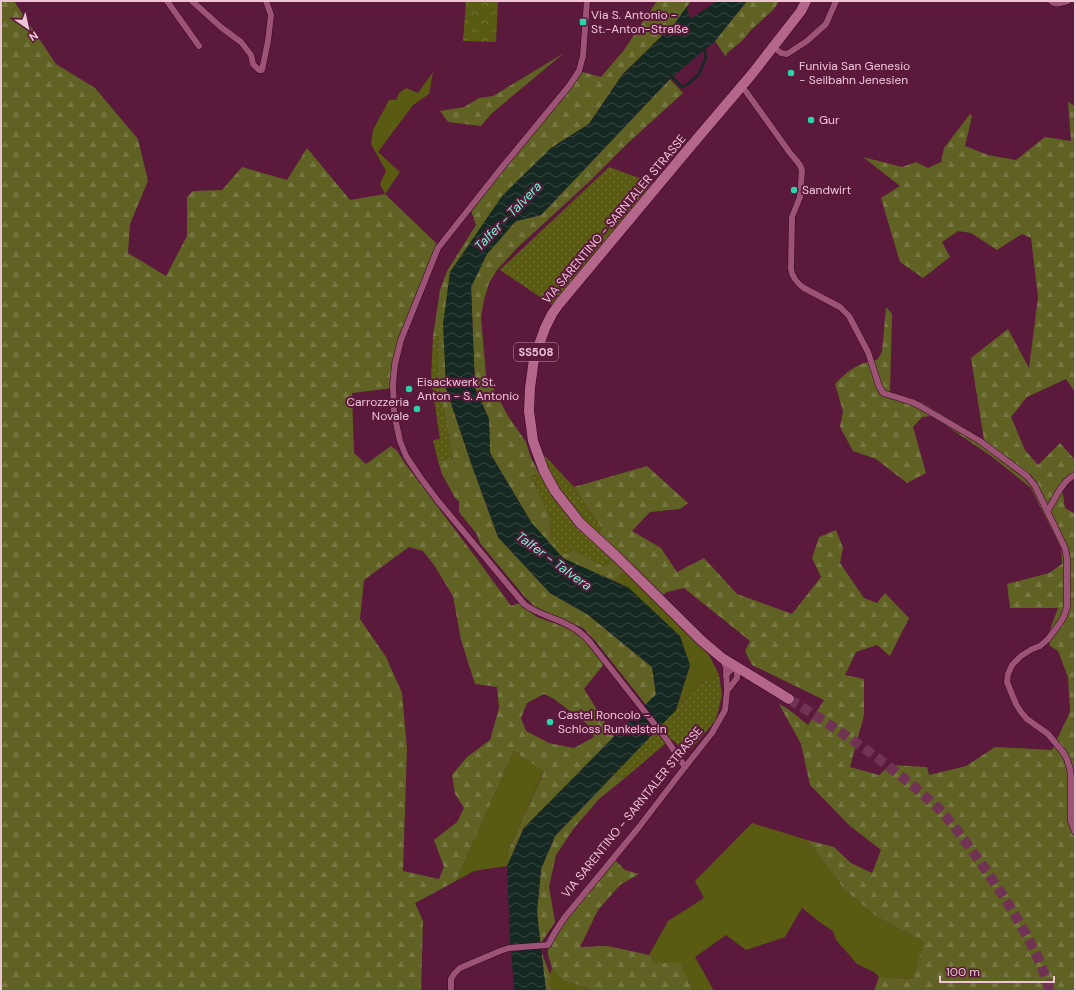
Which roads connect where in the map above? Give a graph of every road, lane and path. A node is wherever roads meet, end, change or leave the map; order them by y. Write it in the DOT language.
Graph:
graph roads {
  1 [pos="167,1"];
  2 [pos="192,1"];
  3 [pos="266,1"];
  4 [pos="588,1"];
  5 [pos="806,1"];
  6 [pos="836,1"];
  7 [pos="1052,1"];
  8 [pos="1068,1"];
  9 [pos="199,46"];
  10 [pos="774,47"];
  11 [pos="742,86"];
  12 [pos="1075,475"];
  13 [pos="1048,510"];
  14 [pos="722,658"];
  15 [pos="737,673"];
  16 [pos="726,675"];
  17 [pos="727,691"];
  18 [pos="789,699"];
  19 [pos="684,767"];
  20 [pos="1075,832"];
  21 [pos="451,991"];
  1 -- 9 [label="street"];
  2 -- 3 [label="street"];
  4 -- 19 [label="street"];
  5 -- 10 [label="main road, VIA SARENTINO - SARNTALER STRASSE"];
  6 -- 10 [label="street"];
  7 -- 8 [label="street"];
  10 -- 11 [label="main road, VIA SARENTINO - SARNTALER STRASSE"];
  11 -- 13 [label="street"];
  11 -- 14 [label="main road, VIA SARENTINO - SARNTALER STRASSE / SS508"];
  12 -- 13 [label="street"];
  13 -- 20 [label="street"];
  14 -- 15 [label="main road, VIA SARENTINO - SARNTALER STRASSE / SS508"];
  14 -- 16 [label="street, VIA SARENTINO - SARNTALER STRASSE"];
  15 -- 16 [label="street"];
  15 -- 17 [label="street"];
  15 -- 18 [label="main road, SS508"];
  16 -- 17 [label="street, VIA SARENTINO - SARNTALER STRASSE"];
  17 -- 19 [label="street, VIA SARENTINO - SARNTALER STRASSE"];
  19 -- 21 [label="street, VIA SARENTINO - SARNTALER STRASSE"];
}
